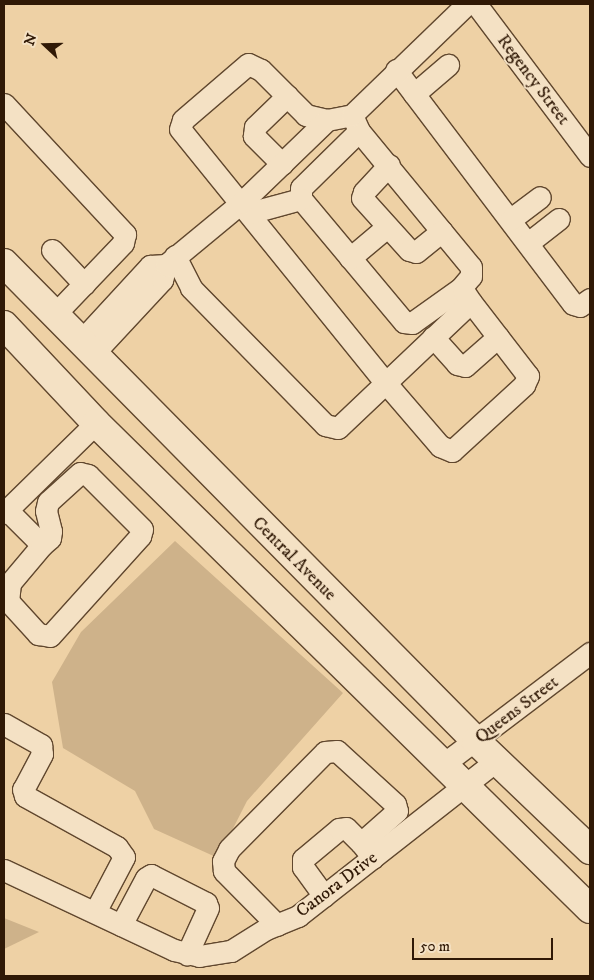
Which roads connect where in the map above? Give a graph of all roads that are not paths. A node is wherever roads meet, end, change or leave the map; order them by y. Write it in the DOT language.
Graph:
graph roads {
  1 [pos="468,4"];
  2 [pos="476,4"];
  3 [pos="448,65"];
  4 [pos="396,70"];
  5 [pos="414,94"];
  6 [pos="287,96"];
  7 [pos="4,104"];
  8 [pos="327,120"];
  9 [pos="356,123"];
  10 [pos="590,156"];
  11 [pos="282,164"];
  12 [pos="389,166"];
  13 [pos="540,197"];
  14 [pos="300,199"];
  15 [pos="245,208"];
  16 [pos="511,219"];
  17 [pos="559,219"];
  18 [pos="387,227"];
  19 [pos="442,231"];
  20 [pos="528,244"];
  21 [pos="52,250"];
  22 [pos="350,258"];
  23 [pos="170,261"];
  24 [pos="4,263"];
  25 [pos="84,284"];
  26 [pos="466,295"];
  27 [pos="590,299"];
  28 [pos="53,316"];
  29 [pos="4,325"];
  30 [pos="433,337"];
  31 [pos="498,337"];
  32 [pos="85,349"];
  33 [pos="384,382"];
  34 [pos="96,423"];
  35 [pos="6,512"];
  36 [pos="42,545"];
  37 [pos="590,654"];
  38 [pos="4,724"];
  39 [pos="476,741"];
  40 [pos="497,760"];
  41 [pos="442,765"];
  42 [pos="465,787"];
  43 [pos="590,850"];
  44 [pos="367,851"];
  45 [pos="4,870"];
  46 [pos="324,896"];
  47 [pos="590,909"];
  48 [pos="95,912"];
  49 [pos="121,925"];
  50 [pos="277,925"];
  51 [pos="187,954"];
  1 -- 4 [label="street"];
  2 -- 10 [label="street, Regency Street"];
  3 -- 5 [label="street"];
  4 -- 5 [label="street"];
  4 -- 9 [label="street"];
  5 -- 16 [label="street"];
  6 -- 8 [label="street"];
  6 -- 11 [label="street"];
  6 -- 15 [label="street"];
  7 -- 25 [label="street"];
  8 -- 9 [label="street"];
  8 -- 11 [label="street"];
  9 -- 12 [label="street"];
  9 -- 14 [label="street"];
  11 -- 15 [label="street"];
  12 -- 18 [label="street"];
  12 -- 19 [label="street"];
  13 -- 16 [label="street"];
  14 -- 15 [label="street"];
  14 -- 22 [label="street"];
  15 -- 23 [label="street"];
  15 -- 33 [label="street"];
  16 -- 20 [label="street"];
  17 -- 20 [label="street"];
  18 -- 19 [label="street"];
  18 -- 22 [label="street"];
  19 -- 26 [label="street"];
  20 -- 27 [label="street"];
  21 -- 25 [label="street"];
  22 -- 26 [label="street"];
  23 -- 32 [label="street"];
  23 -- 33 [label="street"];
  24 -- 28 [label="main road, Central Avenue"];
  25 -- 28 [label="street"];
  26 -- 30 [label="street"];
  26 -- 31 [label="street"];
  28 -- 32 [label="main road, Central Avenue"];
  29 -- 34 [label="main road"];
  30 -- 31 [label="street"];
  30 -- 33 [label="street"];
  31 -- 33 [label="street"];
  32 -- 39 [label="main road, Central Avenue"];
  34 -- 35 [label="street"];
  34 -- 41 [label="main road"];
  35 -- 36 [label="street"];
  36 -- 36 [label="street"];
  37 -- 39 [label="street, Queens Street"];
  38 -- 48 [label="street"];
  39 -- 40 [label="main road, Central Avenue"];
  39 -- 41 [label="street, Queens Street"];
  40 -- 42 [label="street, Canora Drive"];
  40 -- 43 [label="main road, Central Avenue"];
  41 -- 42 [label="main road"];
  42 -- 44 [label="street, Canora Drive"];
  42 -- 47 [label="main road"];
  44 -- 46 [label="street, Canora Drive"];
  44 -- 46 [label="street"];
  44 -- 50 [label="street"];
  45 -- 48 [label="street, Canora Drive"];
  46 -- 50 [label="street, Canora Drive"];
  48 -- 49 [label="street, Canora Drive"];
  49 -- 51 [label="street, Canora Drive"];
  49 -- 51 [label="street"];
  50 -- 51 [label="street, Canora Drive"];
}
